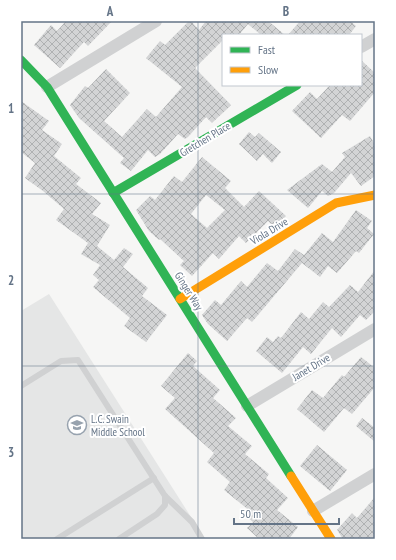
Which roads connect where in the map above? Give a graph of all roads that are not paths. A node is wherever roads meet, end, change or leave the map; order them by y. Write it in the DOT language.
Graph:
graph roads {
  1 [pos="156,21"];
  2 [pos="375,39"];
  3 [pos="362,46"];
  4 [pos="21,60"];
  5 [pos="47,86"];
  6 [pos="295,86"];
  7 [pos="113,193"];
  8 [pos="375,195"];
  9 [pos="180,299"];
  10 [pos="375,329"];
  11 [pos="21,386"];
  12 [pos="247,406"];
  13 [pos="375,474"];
  14 [pos="154,478"];
  15 [pos="165,496"];
  16 [pos="313,511"];
  17 [pos="57,539"];
  18 [pos="119,539"];
  19 [pos="202,539"];
  20 [pos="331,539"];
  1 -- 5 [label="street"];
  2 -- 3 [label="street"];
  4 -- 5 [label="street, Ginger Way"];
  5 -- 7 [label="street, Ginger Way"];
  6 -- 7 [label="street, Gretchen Place"];
  7 -- 9 [label="street, Ginger Way"];
  8 -- 9 [label="street, Viola Drive"];
  9 -- 12 [label="street, Ginger Way"];
  10 -- 12 [label="street, Janet Drive"];
  11 -- 14 [label="lane"];
  12 -- 16 [label="street, Ginger Way"];
  13 -- 16 [label="street"];
  14 -- 15 [label="lane"];
  14 -- 17 [label="lane"];
  15 -- 18 [label="lane"];
  15 -- 19 [label="lane"];
  16 -- 20 [label="street, Ginger Way"];
}
